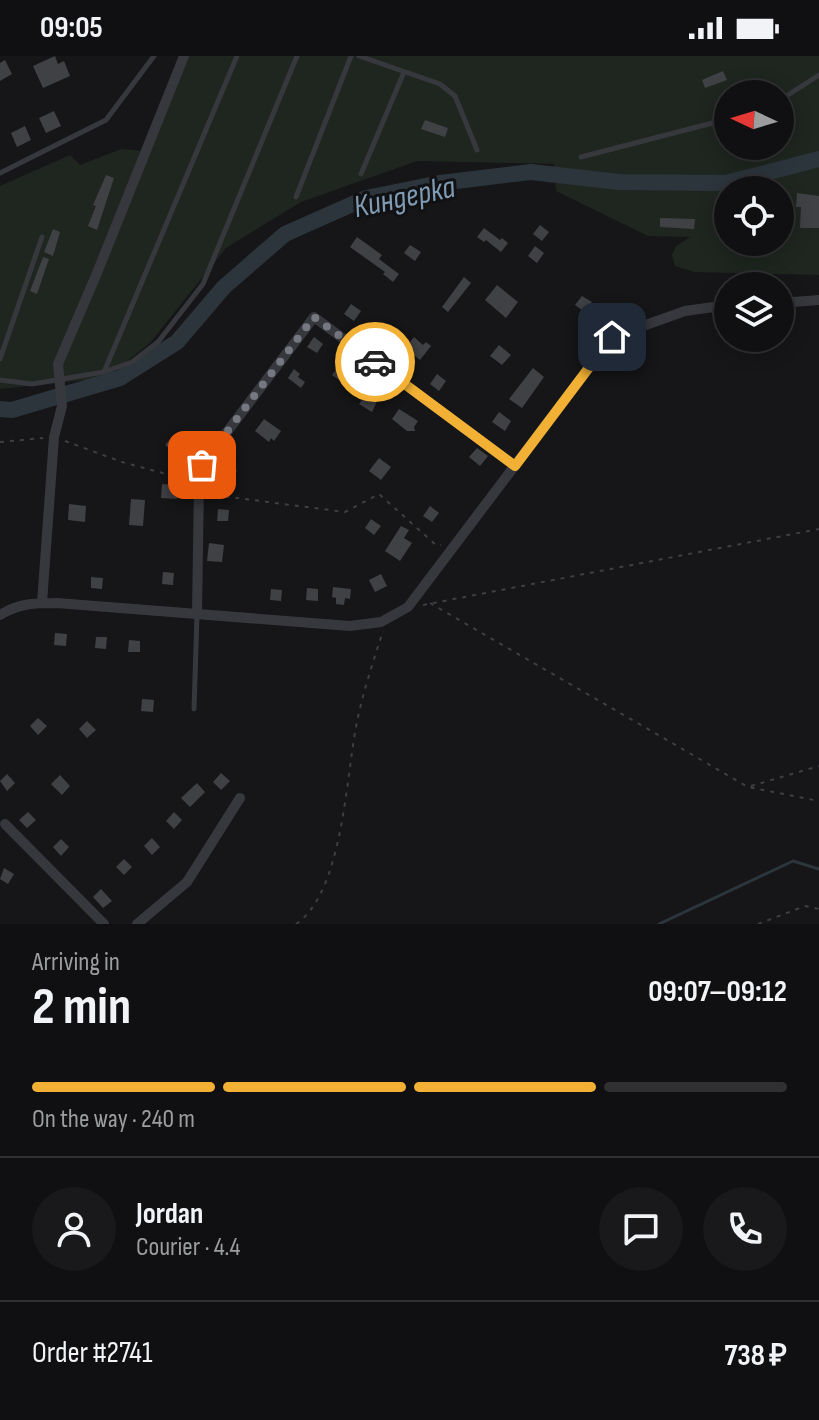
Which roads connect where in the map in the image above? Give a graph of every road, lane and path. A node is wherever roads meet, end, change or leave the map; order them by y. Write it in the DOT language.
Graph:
graph roads {
  1 [pos="154,56"];
  2 [pos="184,56"];
  3 [pos="237,56"];
  4 [pos="297,56"];
  5 [pos="351,56"];
  6 [pos="359,56"];
  7 [pos="404,72"];
  8 [pos="819,75"];
  9 [pos="794,91"];
  10 [pos="714,123"];
  11 [pos="477,150"];
  12 [pos="581,157"];
  13 [pos="0,173"];
  14 [pos="361,174"];
  15 [pos="296,197"];
  16 [pos="42,237"];
  17 [pos="819,300"];
  18 [pos="794,302"];
  19 [pos="714,307"];
  20 [pos="0,359"];
  21 [pos="104,372"];
  22 [pos="0,380"];
  23 [pos="59,384"];
  24 [pos="54,437"];
  25 [pos="0,442"];
  26 [pos="515,466"];
  27 [pos="199,483"];
  28 [pos="819,529"];
  29 [pos="458,541"];
  30 [pos="42,603"];
  31 [pos="430,603"];
  32 [pos="408,607"];
  33 [pos="197,614"];
  34 [pos="0,615"];
  35 [pos="387,618"];
  36 [pos="194,709"];
  37 [pos="819,766"];
  38 [pos="748,787"];
  39 [pos="240,798"];
  40 [pos="819,801"];
  41 [pos="2,825"];
  42 [pos="819,909"];
  43 [pos="104,924"];
  44 [pos="137,924"];
  45 [pos="296,924"];
  46 [pos="758,924"];
  1 -- 13 [label="lane"];
  2 -- 23 [label="street"];
  3 -- 21 [label="lane"];
  4 -- 21 [label="lane"];
  5 -- 15 [label="lane"];
  6 -- 7 [label="lane"];
  7 -- 11 [label="lane"];
  7 -- 14 [label="lane"];
  8 -- 9 [label="lane"];
  10 -- 12 [label="lane"];
  16 -- 20 [label="lane"];
  17 -- 18 [label="street"];
  19 -- 26 [label="street"];
  21 -- 23 [label="lane"];
  22 -- 23 [label="lane"];
  23 -- 24 [label="street"];
  24 -- 25 [label="path"];
  24 -- 27 [label="path"];
  24 -- 30 [label="street"];
  26 -- 27 [label="street"];
  26 -- 29 [label="street"];
  27 -- 29 [label="path"];
  27 -- 33 [label="street"];
  28 -- 31 [label="path"];
  29 -- 32 [label="street"];
  30 -- 33 [label="street"];
  30 -- 34 [label="street"];
  31 -- 32 [label="path"];
  31 -- 38 [label="path"];
  32 -- 35 [label="street"];
  33 -- 35 [label="street"];
  33 -- 36 [label="lane"];
  35 -- 45 [label="path"];
  37 -- 38 [label="path"];
  38 -- 40 [label="path"];
  39 -- 44 [label="street"];
  41 -- 43 [label="street"];
  42 -- 46 [label="path"];
}
